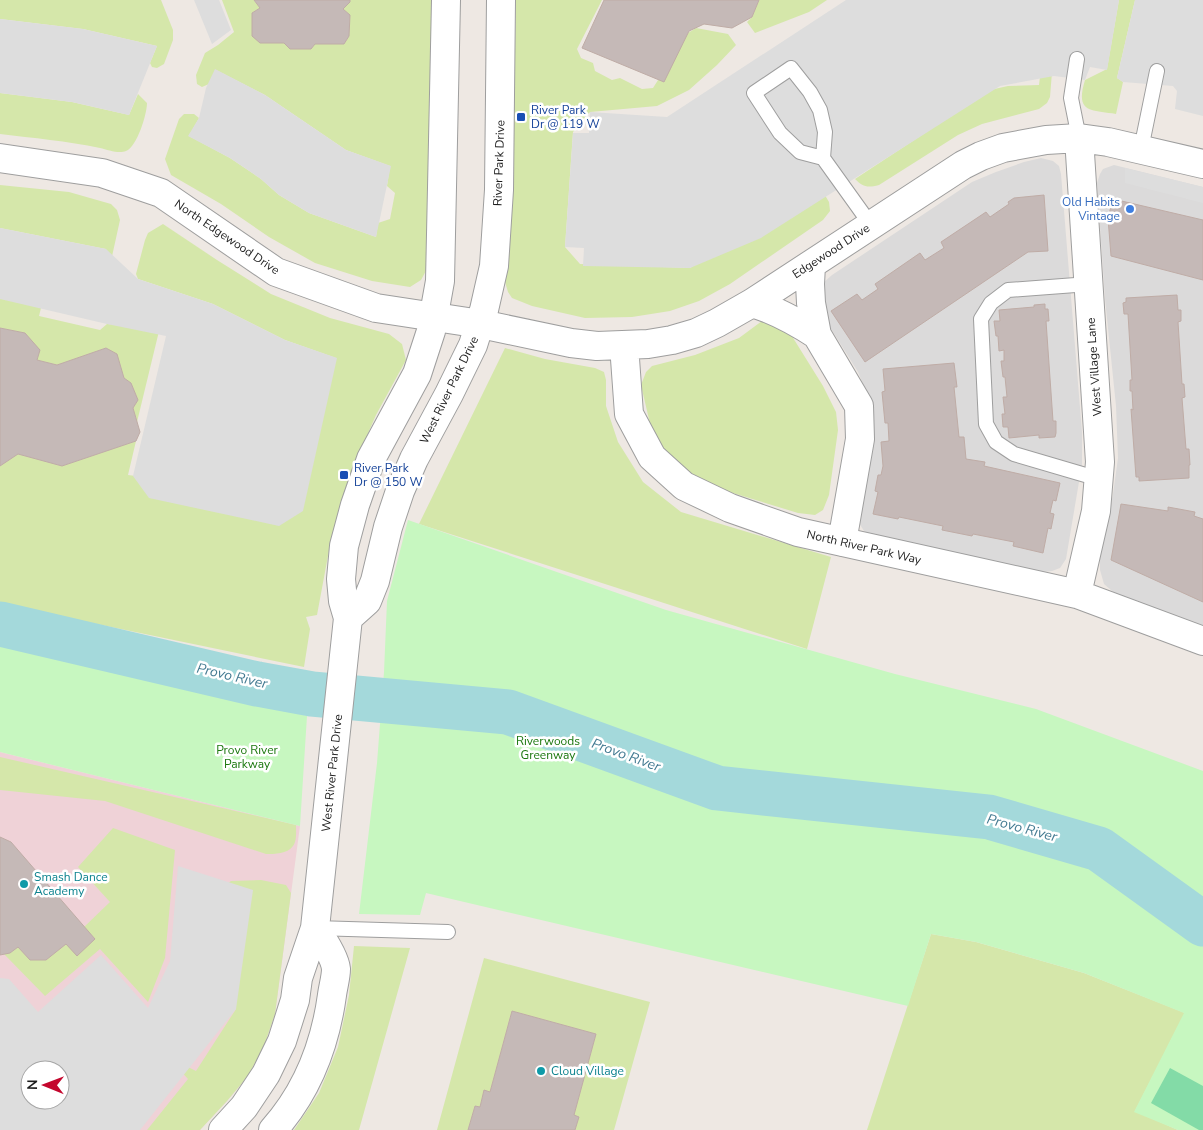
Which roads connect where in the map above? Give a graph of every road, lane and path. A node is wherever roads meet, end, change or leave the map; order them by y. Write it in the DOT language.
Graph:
graph roads {
  1 [pos="446,0"];
  2 [pos="501,0"];
  3 [pos="1077,59"];
  4 [pos="1157,71"];
  5 [pos="1079,138"];
  6 [pos="1141,149"];
  7 [pos="0,158"];
  8 [pos="823,158"];
  9 [pos="1203,164"];
  10 [pos="871,225"];
  11 [pos="811,265"];
  12 [pos="1089,284"];
  13 [pos="752,304"];
  14 [pos="444,319"];
  15 [pos="480,324"];
  16 [pos="817,335"];
  17 [pos="624,345"];
  18 [pos="1099,479"];
  19 [pos="842,542"];
  20 [pos="1077,594"];
  21 [pos="348,618"];
  22 [pos="1203,641"];
  23 [pos="316,928"];
  24 [pos="448,932"];
  25 [pos="223,1130"];
  26 [pos="273,1130"];
  1 -- 14 [label="street"];
  2 -- 15 [label="street, River Park Drive"];
  3 -- 5 [label="lane"];
  4 -- 6 [label="lane"];
  5 -- 6 [label="street, Edgewood Drive"];
  5 -- 10 [label="street, Edgewood Drive"];
  5 -- 12 [label="street, West Village Lane"];
  6 -- 9 [label="street, Edgewood Drive"];
  7 -- 14 [label="street, North Edgewood Drive"];
  8 -- 8 [label="lane"];
  8 -- 10 [label="lane"];
  10 -- 11 [label="street, Edgewood Drive"];
  11 -- 13 [label="street, Edgewood Drive"];
  11 -- 16 [label="street"];
  12 -- 18 [label="street, West Village Lane"];
  12 -- 18 [label="lane"];
  13 -- 16 [label="street"];
  13 -- 17 [label="street, Edgewood Drive"];
  14 -- 15 [label="street, Edgewood Drive"];
  14 -- 21 [label="street, West River Park Drive"];
  15 -- 17 [label="street, Edgewood Drive"];
  15 -- 21 [label="street, West River Park Drive"];
  16 -- 19 [label="street"];
  17 -- 19 [label="street, North River Park Way"];
  18 -- 20 [label="street, West Village Lane"];
  19 -- 20 [label="street, North River Park Way"];
  20 -- 22 [label="street, North River Park Way"];
  21 -- 23 [label="street, West River Park Drive"];
  23 -- 24 [label="lane"];
  23 -- 25 [label="street, West River Park Drive"];
  23 -- 26 [label="street"];
}
